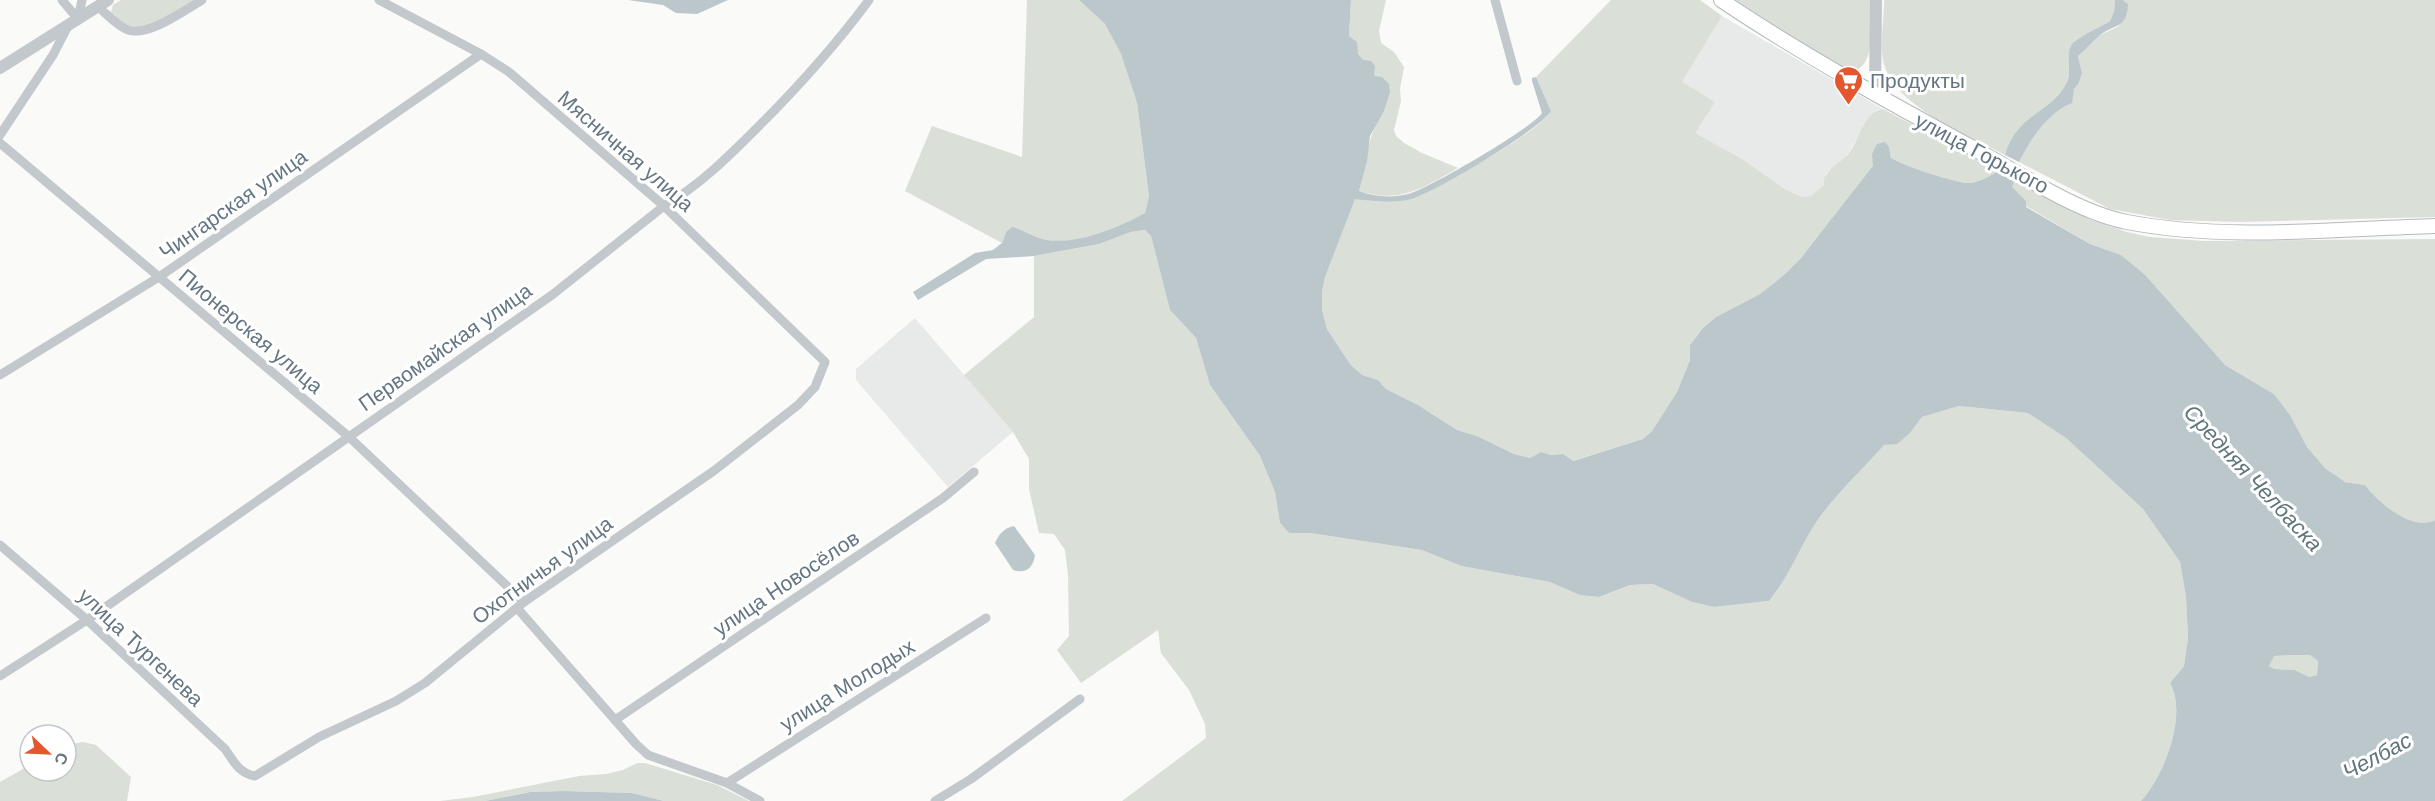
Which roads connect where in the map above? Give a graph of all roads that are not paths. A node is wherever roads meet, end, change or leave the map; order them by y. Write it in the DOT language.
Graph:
graph roads {
  1 [pos="62,0"];
  2 [pos="82,0"];
  3 [pos="202,0"];
  4 [pos="379,0"];
  5 [pos="869,0"];
  6 [pos="1495,0"];
  7 [pos="1721,0"];
  8 [pos="1876,0"];
  9 [pos="103,3"];
  10 [pos="73,22"];
  11 [pos="481,54"];
  12 [pos="0,68"];
  13 [pos="1517,81"];
  14 [pos="1875,95"];
  15 [pos="0,135"];
  16 [pos="0,143"];
  17 [pos="664,206"];
  18 [pos="2435,226"];
  19 [pos="159,277"];
  20 [pos="825,362"];
  21 [pos="0,375"];
  22 [pos="348,436"];
  23 [pos="974,472"];
  24 [pos="0,545"];
  25 [pos="521,605"];
  26 [pos="986,618"];
  27 [pos="87,620"];
  28 [pos="0,676"];
  29 [pos="1080,699"];
  30 [pos="615,720"];
  31 [pos="255,776"];
  32 [pos="727,783"];
  33 [pos="760,801"];
  34 [pos="935,801"];
  1 -- 10 [label="street"];
  2 -- 10 [label="street"];
  3 -- 9 [label="street"];
  4 -- 11 [label="street, Мясничная улица"];
  5 -- 17 [label="street, Первомайская улица"];
  6 -- 13 [label="street"];
  7 -- 14 [label="main road, улица Горького"];
  8 -- 14 [label="street"];
  9 -- 10 [label="street"];
  10 -- 12 [label="street"];
  10 -- 15 [label="street"];
  11 -- 17 [label="street, Мясничная улица"];
  11 -- 19 [label="street, Чингарская улица"];
  14 -- 18 [label="main road, улица Горького"];
  16 -- 19 [label="street, Пионерская улица"];
  17 -- 20 [label="street, Мясничная улица"];
  17 -- 22 [label="street, Первомайская улица"];
  19 -- 21 [label="street, Чингарская улица"];
  19 -- 22 [label="street, Пионерская улица"];
  20 -- 25 [label="street, Охотничья улица"];
  22 -- 25 [label="street, Пионерская улица"];
  22 -- 27 [label="street, Первомайская улица"];
  23 -- 30 [label="street, улица Новосёлов"];
  24 -- 27 [label="street, улица Тургенева"];
  25 -- 30 [label="street, Пионерская улица"];
  25 -- 31 [label="street, Охотничья улица"];
  26 -- 32 [label="street, улица Молодых"];
  27 -- 28 [label="street, Первомайская улица"];
  27 -- 31 [label="street, улица Тургенева"];
  29 -- 34 [label="street"];
  30 -- 32 [label="street, Пионерская улица"];
  32 -- 33 [label="street, Пионерская улица"];
}
